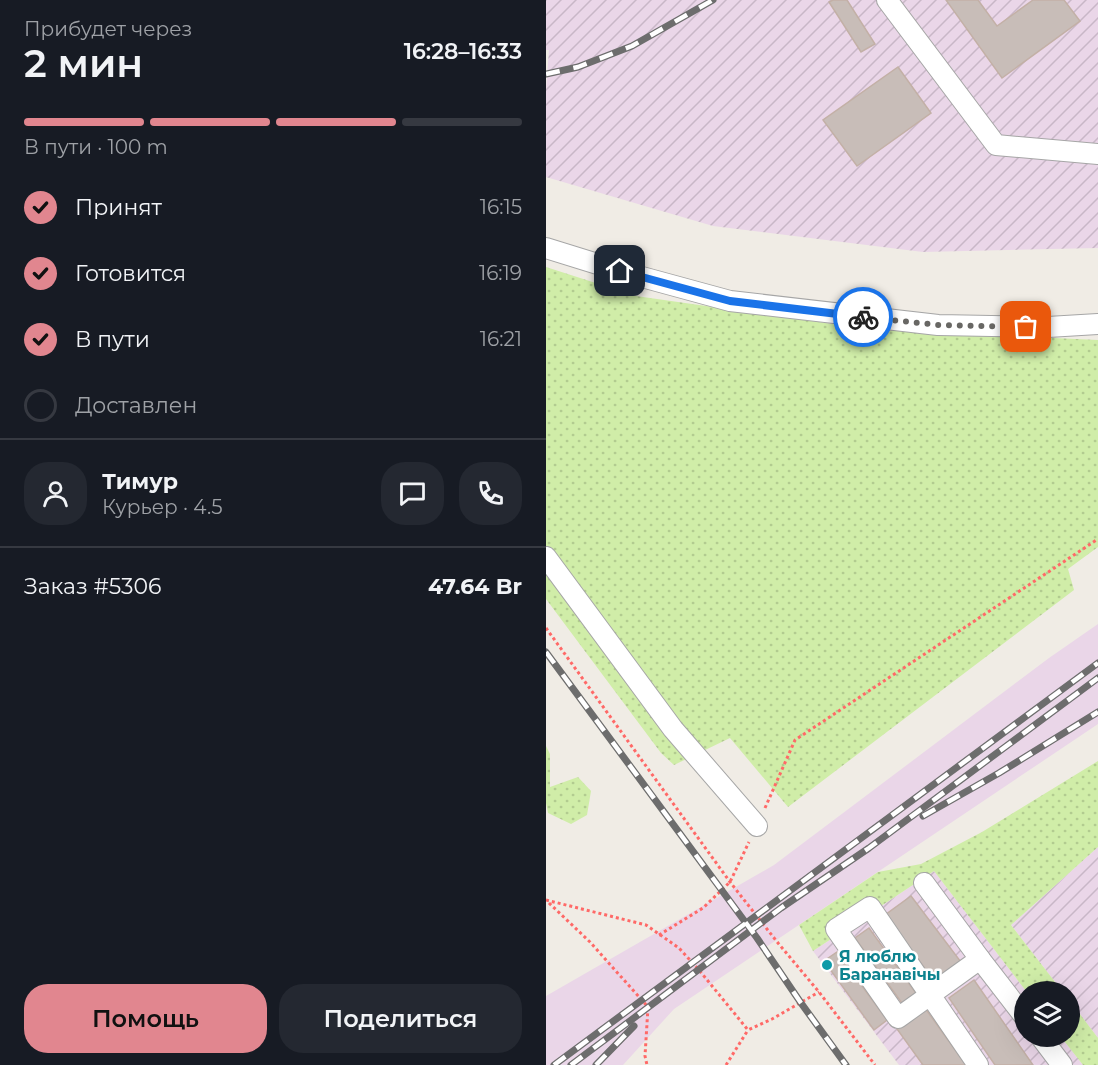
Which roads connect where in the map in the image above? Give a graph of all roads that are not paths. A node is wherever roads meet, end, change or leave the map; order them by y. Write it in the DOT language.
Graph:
graph roads {
  1 [pos="887,0"];
  2 [pos="1098,154"];
  3 [pos="546,248"];
  4 [pos="1098,324"];
  5 [pos="546,557"];
  6 [pos="757,826"];
  7 [pos="924,883"];
  8 [pos="980,959"];
  9 [pos="930,996"];
  10 [pos="1014,1003"];
  11 [pos="1048,1047"];
  12 [pos="978,1065"];
  13 [pos="1062,1065"];
  1 -- 2 [label="lane"];
  3 -- 4 [label="lane"];
  5 -- 6 [label="lane"];
  7 -- 8 [label="lane"];
  8 -- 9 [label="lane"];
  8 -- 10 [label="lane"];
  9 -- 9 [label="lane"];
  9 -- 12 [label="lane"];
  11 -- 13 [label="lane"];
}
